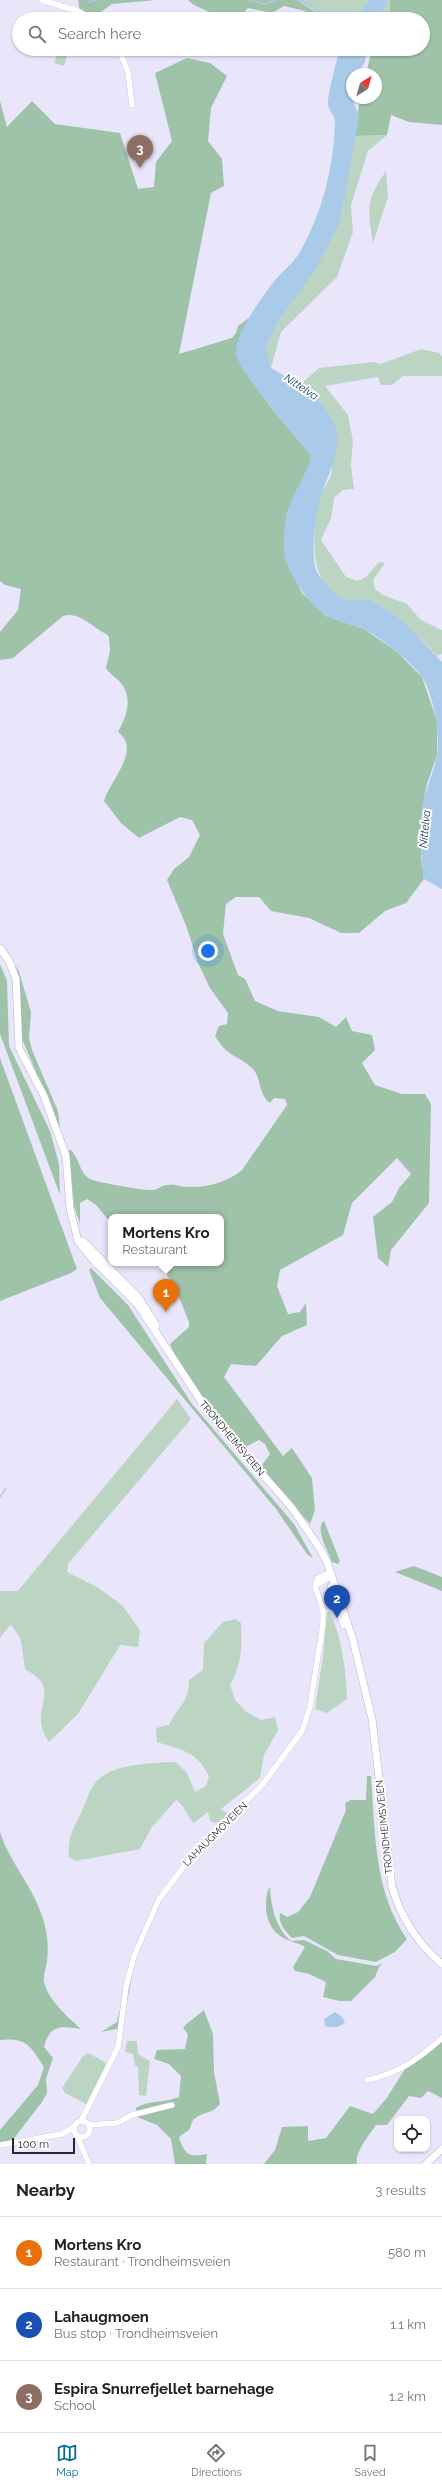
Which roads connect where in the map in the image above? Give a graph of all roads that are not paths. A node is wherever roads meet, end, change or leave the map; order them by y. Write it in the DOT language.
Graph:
graph roads {
  1 [pos="42,0"];
  2 [pos="80,12"];
  3 [pos="122,56"];
  4 [pos="132,105"];
  5 [pos="0,948"];
  6 [pos="329,1576"];
  7 [pos="442,1964"];
  8 [pos="442,2038"];
  9 [pos="367,2080"];
  10 [pos="172,2105"];
  11 [pos="89,2109"];
  12 [pos="81,2121"];
  13 [pos="88,2124"];
  14 [pos="102,2125"];
  15 [pos="74,2127"];
  16 [pos="91,2131"];
  17 [pos="62,2134"];
  18 [pos="76,2135"];
  19 [pos="85,2137"];
  20 [pos="0,2144"];
  21 [pos="442,2149"];
  22 [pos="83,2152"];
  23 [pos="89,2164"];
  24 [pos="426,2164"];
  1 -- 2 [label="street"];
  3 -- 4 [label="street"];
  5 -- 6 [label="main road, TRONDHEIMSVEIEN"];
  6 -- 7 [label="main road, TRONDHEIMSVEIEN"];
  6 -- 11 [label="street, LAHAUGMOVEIEN"];
  8 -- 9 [label="street"];
  10 -- 14 [label="street"];
  11 -- 12 [label="street, LAHAUGMOVEIEN"];
  11 -- 13 [label="street, LAHAUGMOVEIEN"];
  12 -- 13 [label="street"];
  12 -- 15 [label="street"];
  13 -- 14 [label="street"];
  13 -- 16 [label="street"];
  14 -- 16 [label="street"];
  15 -- 17 [label="street"];
  15 -- 18 [label="street"];
  16 -- 19 [label="street"];
  17 -- 18 [label="street"];
  17 -- 20 [label="street"];
  18 -- 19 [label="street"];
  18 -- 22 [label="street"];
  19 -- 22 [label="street"];
  21 -- 24 [label="main road"];
  22 -- 23 [label="street"];
}
